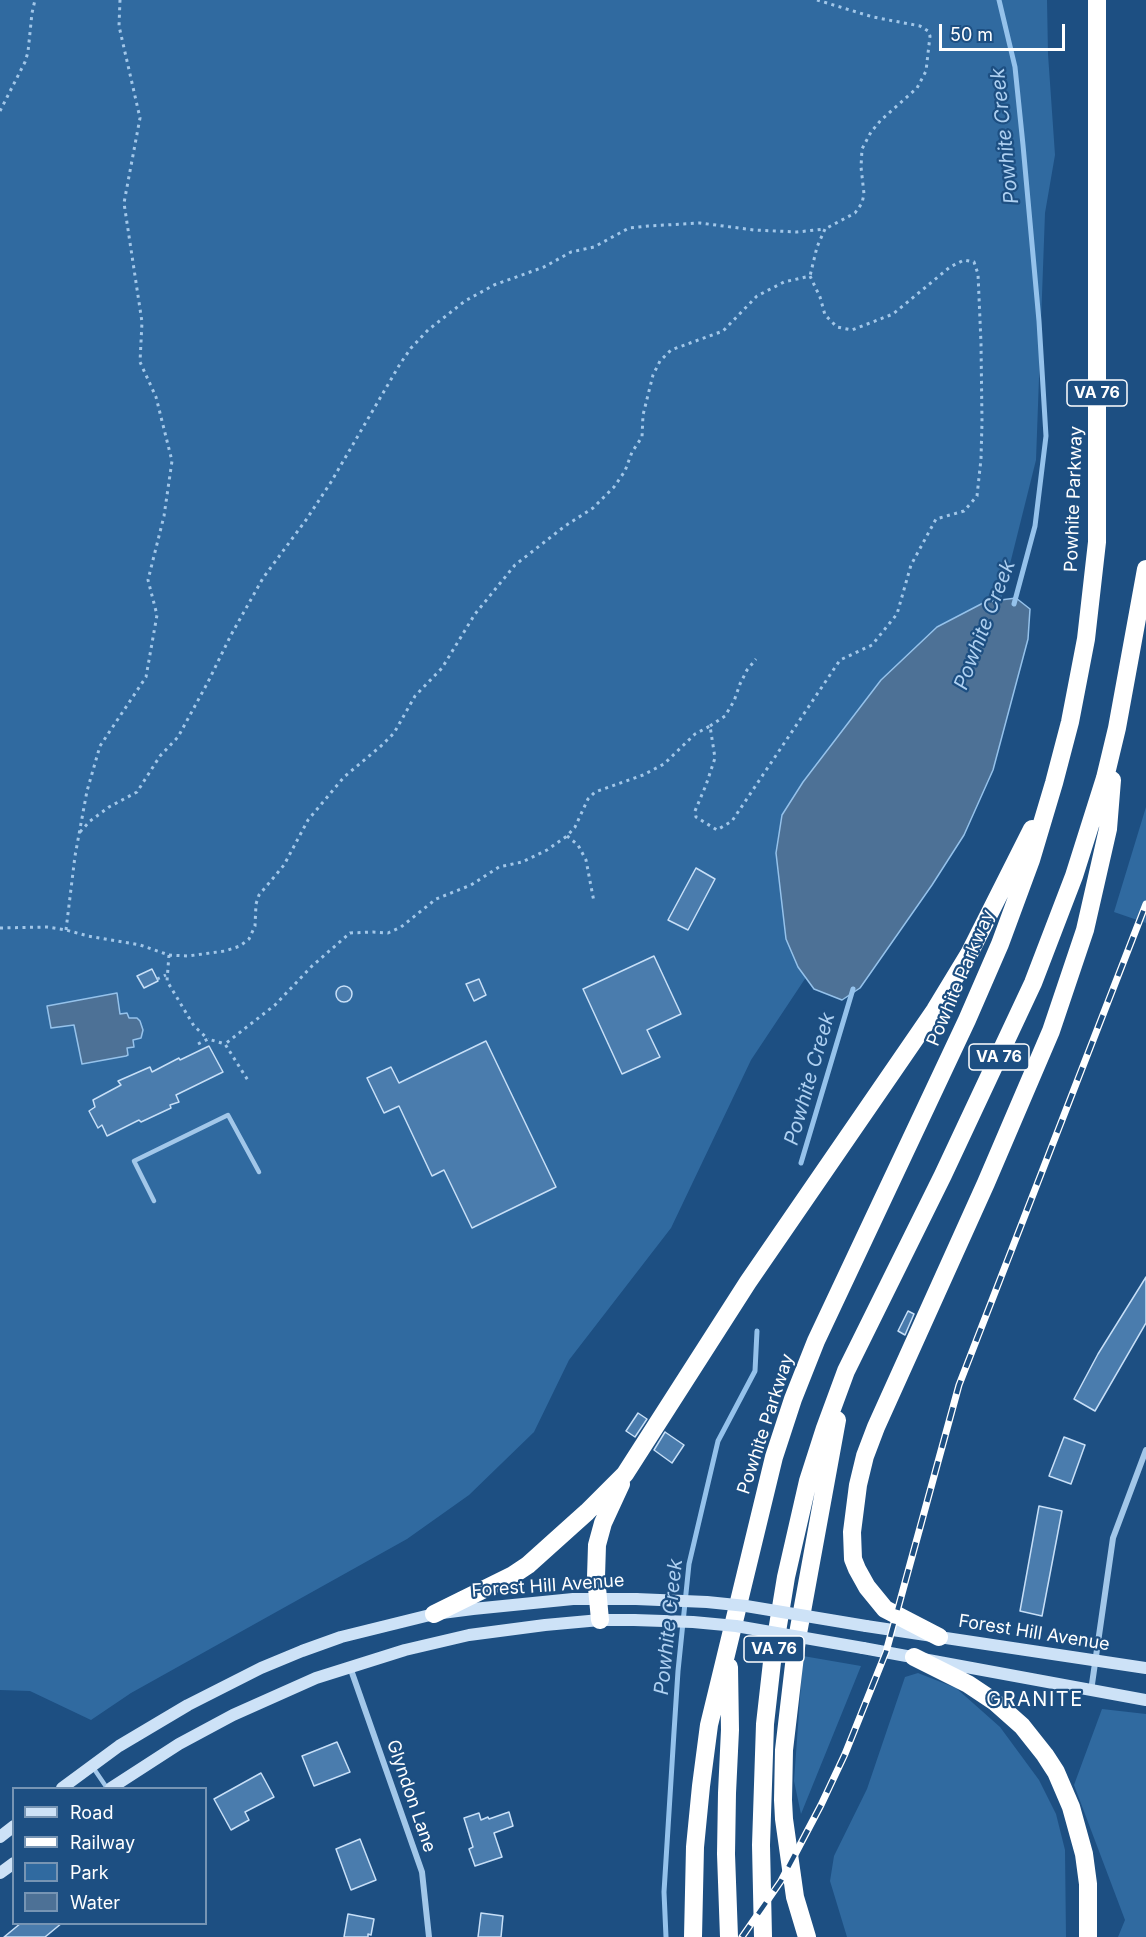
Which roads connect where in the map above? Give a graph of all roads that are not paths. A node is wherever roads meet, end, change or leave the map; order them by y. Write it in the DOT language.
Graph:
graph roads {
  1 [pos="1096,0"];
  2 [pos="1146,569"];
  3 [pos="1117,728"];
  4 [pos="1054,783"];
  5 [pos="260,1172"];
  6 [pos="154,1201"];
  7 [pos="846,1371"];
  8 [pos="1146,1450"];
  9 [pos="625,1474"];
  10 [pos="598,1598"];
  11 [pos="434,1614"];
  12 [pos="600,1620"];
  13 [pos="939,1637"];
  14 [pos="729,1642"];
  15 [pos="914,1657"];
  16 [pos="1095,1661"];
  17 [pos="351,1667"];
  18 [pos="1146,1668"];
  19 [pos="1091,1691"];
  20 [pos="1146,1701"];
  21 [pos="92,1766"];
  22 [pos="63,1787"];
  23 [pos="108,1787"];
  24 [pos="111,1787"];
  25 [pos="12,1828"];
  26 [pos="0,1837"];
  27 [pos="429,1937"];
  28 [pos="693,1937"];
  29 [pos="729,1937"];
  30 [pos="763,1937"];
  31 [pos="807,1937"];
  32 [pos="1088,1937"];
  1 -- 4 [label="highway, Powhite Parkway / VA 76"];
  2 -- 3 [label="highway, VA 76"];
  3 -- 7 [label="highway, VA 76"];
  3 -- 13 [label="highway"];
  4 -- 9 [label="highway"];
  4 -- 14 [label="highway, Powhite Parkway / VA 76"];
  5 -- 6 [label="lane"];
  7 -- 30 [label="highway, VA 76"];
  7 -- 31 [label="highway"];
  8 -- 16 [label="street"];
  9 -- 10 [label="highway"];
  9 -- 11 [label="highway"];
  10 -- 11 [label="main road, Forest Hill Avenue"];
  10 -- 12 [label="highway"];
  10 -- 13 [label="main road, Forest Hill Avenue, bridge"];
  11 -- 21 [label="main road, Forest Hill Avenue"];
  12 -- 15 [label="main road, Forest Hill Avenue, bridge"];
  12 -- 17 [label="main road, Forest Hill Avenue"];
  13 -- 16 [label="main road, Forest Hill Avenue"];
  14 -- 28 [label="highway, Powhite Parkway / VA 76"];
  14 -- 29 [label="highway, VA 76"];
  15 -- 19 [label="main road, Forest Hill Avenue"];
  15 -- 32 [label="highway"];
  16 -- 18 [label="main road, Forest Hill Avenue"];
  16 -- 19 [label="street"];
  17 -- 24 [label="main road, Forest Hill Avenue"];
  17 -- 27 [label="street, Glyndon Lane"];
  19 -- 20 [label="main road, Forest Hill Avenue"];
  21 -- 22 [label="main road, Forest Hill Avenue"];
  21 -- 23 [label="lane"];
  25 -- 26 [label="main road"];
}
